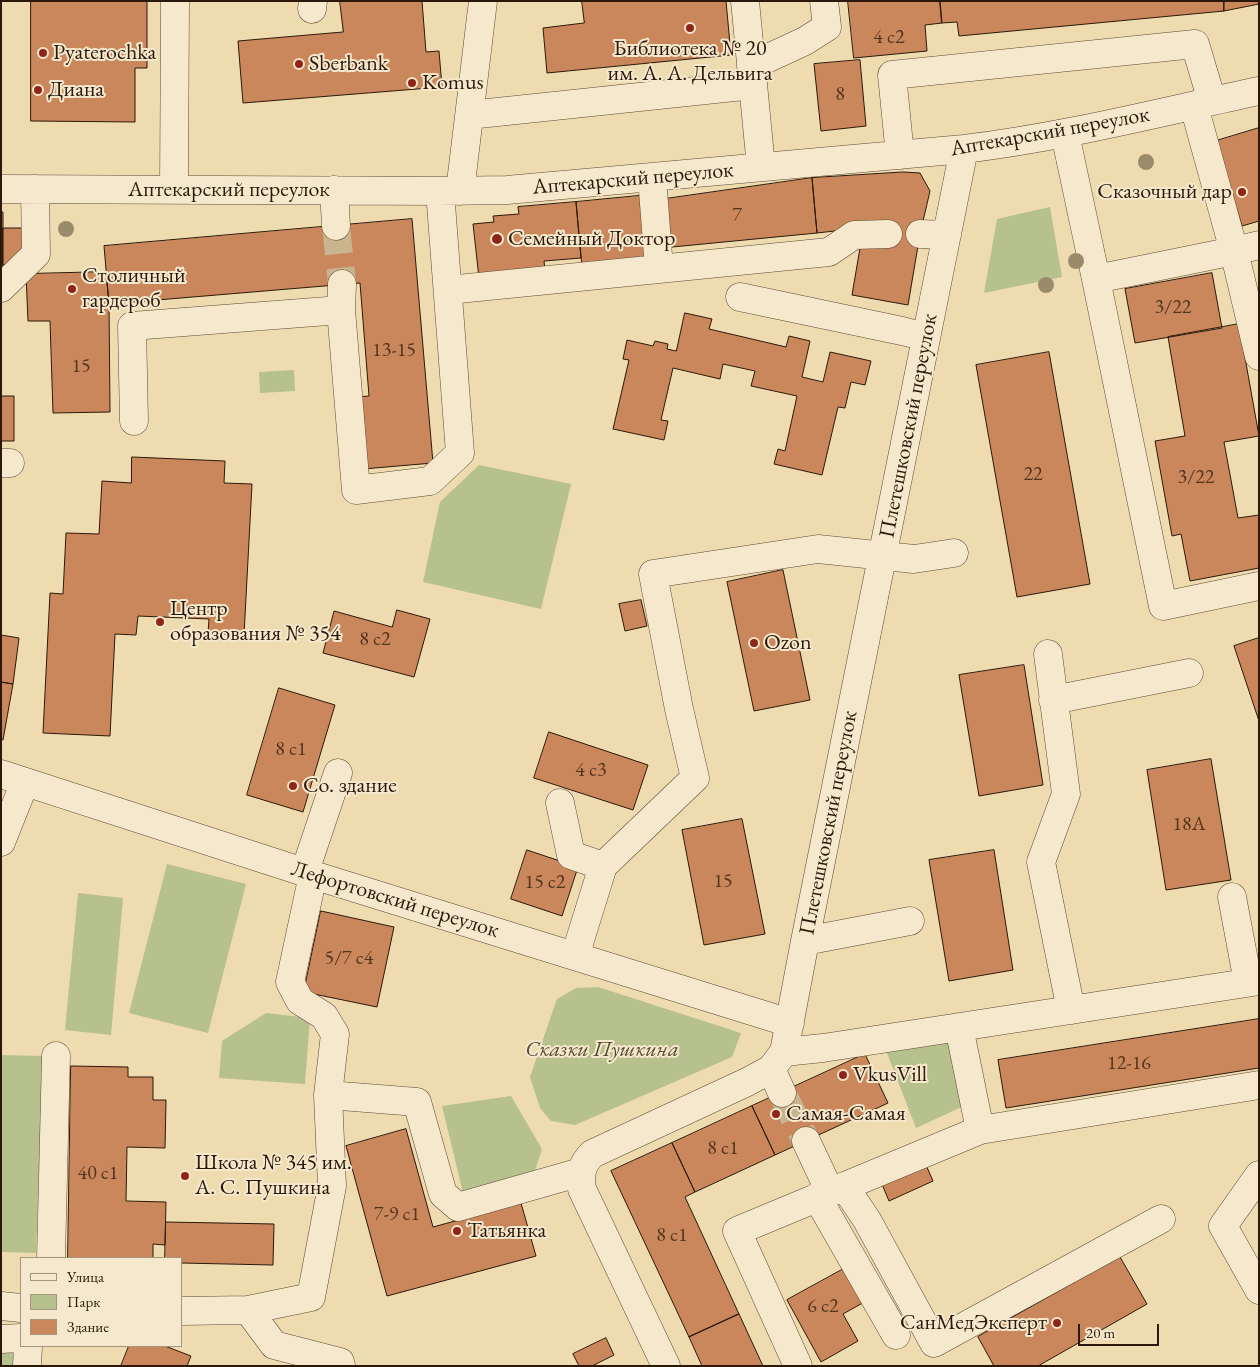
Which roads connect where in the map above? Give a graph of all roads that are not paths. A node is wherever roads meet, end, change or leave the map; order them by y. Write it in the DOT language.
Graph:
graph roads {
  1 [pos="175,1"];
  2 [pos="483,1"];
  3 [pos="746,1"];
  4 [pos="824,1"];
  5 [pos="752,76"];
  6 [pos="1259,91"];
  7 [pos="1203,103"];
  8 [pos="469,115"];
  9 [pos="1065,134"];
  10 [pos="964,149"];
  11 [pos="900,155"];
  12 [pos="761,167"];
  13 [pos="652,177"];
  14 [pos="1,189"];
  15 [pos="36,189"];
  16 [pos="174,190"];
  17 [pos="334,190"];
  18 [pos="450,191"];
  19 [pos="336,226"];
  20 [pos="888,234"];
  21 [pos="920,234"];
  22 [pos="947,235"];
  23 [pos="1246,248"];
  24 [pos="659,269"];
  25 [pos="1096,279"];
  26 [pos="1,288"];
  27 [pos="448,290"];
  28 [pos="740,297"];
  29 [pos="926,337"];
  30 [pos="1259,356"];
  31 [pos="134,421"];
  32 [pos="954,552"];
  33 [pos="883,555"];
  34 [pos="1259,586"];
  35 [pos="1048,654"];
  36 [pos="1190,673"];
  37 [pos="1053,700"];
  38 [pos="338,773"];
  39 [pos="13,778"];
  40 [pos="560,803"];
  41 [pos="1,842"];
  42 [pos="603,866"];
  43 [pos="309,873"];
  44 [pos="1232,897"];
  45 [pos="910,921"];
  46 [pos="805,941"];
  47 [pos="575,956"];
  48 [pos="1253,981"];
  49 [pos="1071,1010"];
  50 [pos="790,1023"];
  51 [pos="959,1027"];
  52 [pos="56,1056"];
  53 [pos="779,1071"];
  54 [pos="1259,1085"];
  55 [pos="328,1095"];
  56 [pos="980,1130"];
  57 [pos="806,1141"];
  58 [pos="581,1172"];
  59 [pos="1259,1175"];
  60 [pos="830,1192"];
  61 [pos="1161,1219"];
  62 [pos="51,1257"];
  63 [pos="1259,1290"];
  64 [pos="1,1306"];
  65 [pos="20,1308"];
  66 [pos="182,1310"];
  67 [pos="248,1310"];
  68 [pos="896,1335"];
  69 [pos="20,1338"];
  70 [pos="1,1339"];
  71 [pos="28,1347"];
  72 [pos="27,1366"];
  73 [pos="341,1366"];
  74 [pos="666,1366"];
  75 [pos="798,1366"];
  1 -- 16 [label="street"];
  2 -- 8 [label="street"];
  3 -- 5 [label="street"];
  4 -- 5 [label="street"];
  5 -- 8 [label="street"];
  5 -- 12 [label="street"];
  6 -- 7 [label="street, Аптекарский переулок"];
  7 -- 9 [label="street, Аптекарский переулок"];
  7 -- 11 [label="street"];
  7 -- 23 [label="street"];
  8 -- 18 [label="street"];
  9 -- 10 [label="street, Аптекарский переулок"];
  9 -- 25 [label="street"];
  10 -- 11 [label="street, Аптекарский переулок"];
  10 -- 22 [label="street, Плетешковский переулок"];
  11 -- 12 [label="street, Аптекарский переулок"];
  12 -- 13 [label="street, Аптекарский переулок"];
  13 -- 18 [label="street, Аптекарский переулок"];
  13 -- 24 [label="street"];
  14 -- 15 [label="street, Аптекарский переулок"];
  15 -- 16 [label="street, Аптекарский переулок"];
  15 -- 26 [label="street"];
  16 -- 17 [label="street, Аптекарский переулок"];
  17 -- 18 [label="street, Аптекарский переулок"];
  17 -- 19 [label="street"];
  18 -- 27 [label="street"];
  20 -- 24 [label="street"];
  21 -- 22 [label="street"];
  22 -- 29 [label="street, Плетешковский переулок"];
  23 -- 25 [label="street"];
  23 -- 30 [label="street"];
  24 -- 27 [label="street"];
  25 -- 34 [label="street"];
  27 -- 31 [label="street"];
  28 -- 29 [label="street"];
  29 -- 33 [label="street, Плетешковский переулок"];
  32 -- 33 [label="street"];
  33 -- 42 [label="street"];
  33 -- 46 [label="street, Плетешковский переулок"];
  35 -- 37 [label="street"];
  36 -- 37 [label="street"];
  37 -- 49 [label="street"];
  38 -- 43 [label="street"];
  39 -- 41 [label="street"];
  39 -- 43 [label="street, Лефортовский переулок"];
  40 -- 42 [label="street"];
  42 -- 47 [label="street"];
  43 -- 47 [label="street, Лефортовский переулок"];
  43 -- 55 [label="street"];
  44 -- 48 [label="street"];
  45 -- 46 [label="street"];
  46 -- 50 [label="street, Плетешковский переулок"];
  47 -- 50 [label="street, Лефортовский переулок"];
  48 -- 49 [label="street"];
  49 -- 51 [label="street"];
  50 -- 53 [label="street, Плетешковский переулок"];
  51 -- 53 [label="street"];
  51 -- 56 [label="street"];
  52 -- 62 [label="street"];
  53 -- 58 [label="street"];
  54 -- 56 [label="street"];
  55 -- 58 [label="street"];
  55 -- 67 [label="street"];
  56 -- 60 [label="street"];
  57 -- 60 [label="street"];
  58 -- 74 [label="street"];
  59 -- 63 [label="street"];
  60 -- 61 [label="street"];
  60 -- 68 [label="street"];
  60 -- 75 [label="street"];
  64 -- 65 [label="street"];
  66 -- 67 [label="street"];
  67 -- 73 [label="street"];
  69 -- 70 [label="street"];
  71 -- 72 [label="street"];
}
